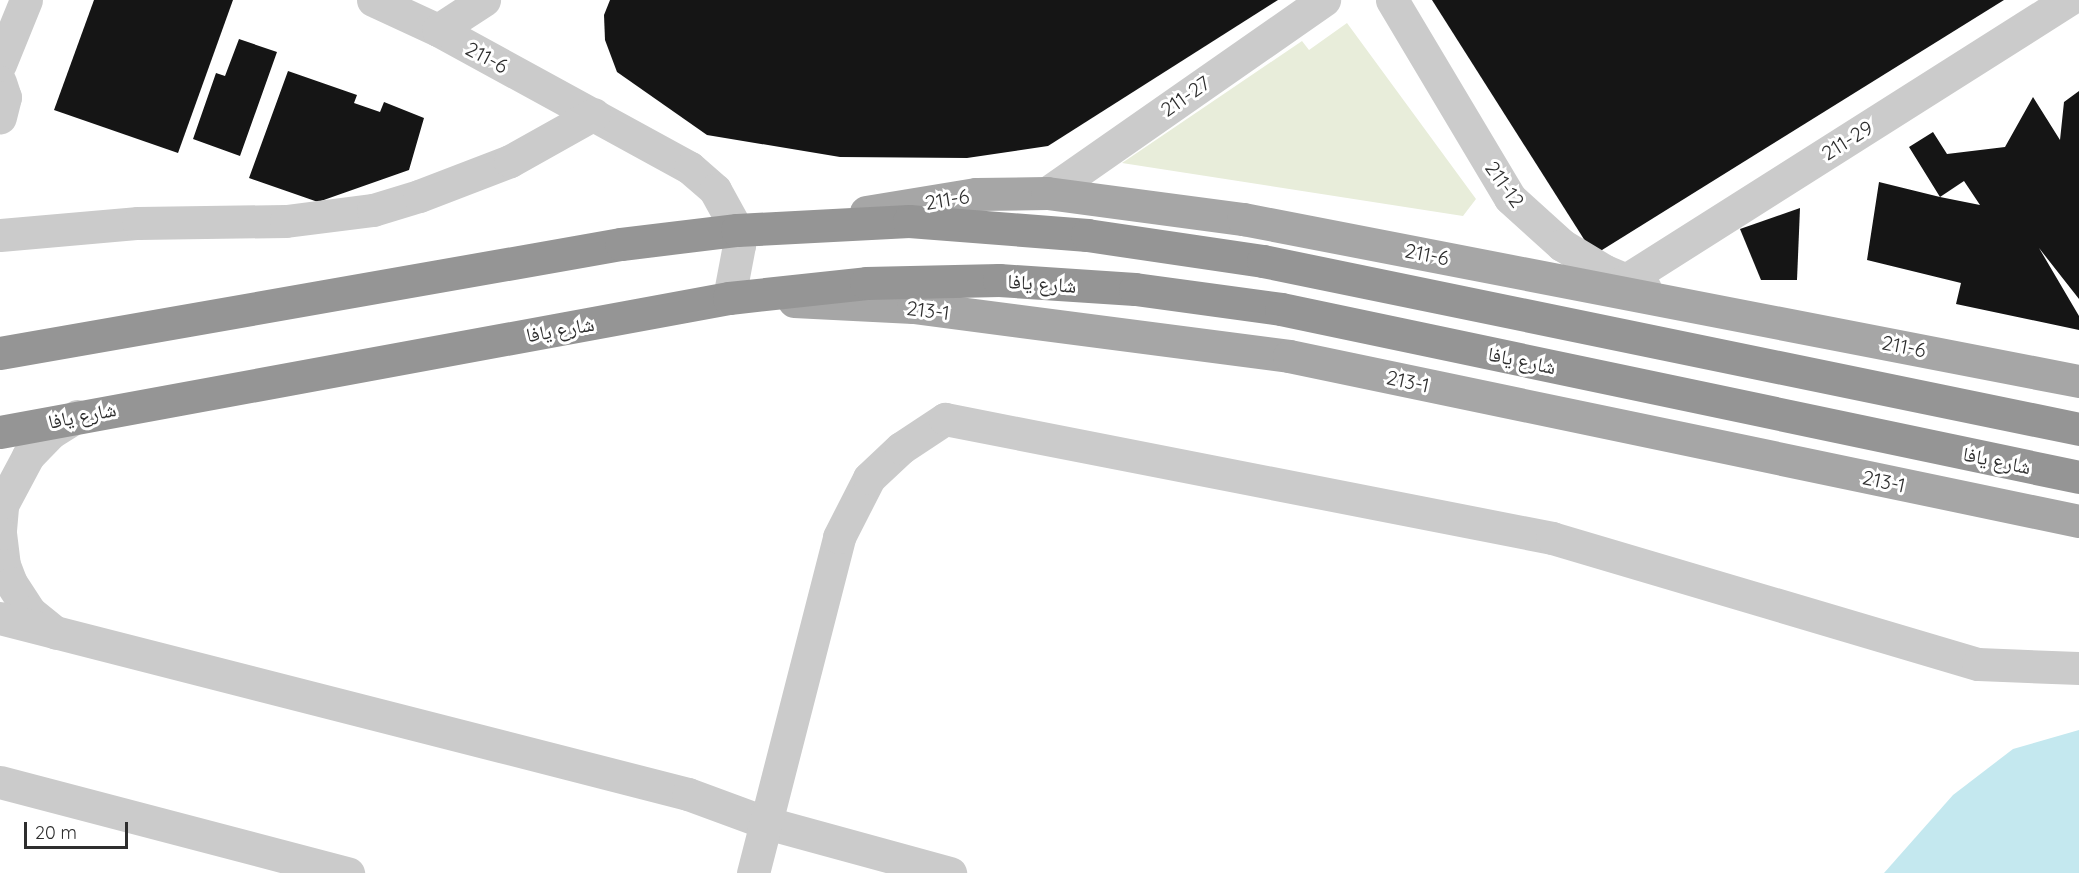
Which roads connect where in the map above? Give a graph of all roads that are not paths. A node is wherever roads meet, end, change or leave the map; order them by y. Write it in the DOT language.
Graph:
graph roads {
  1 [pos="26,0"];
  2 [pos="373,0"];
  3 [pos="484,0"];
  4 [pos="1324,0"];
  5 [pos="1392,0"];
  6 [pos="2068,0"];
  7 [pos="438,30"];
  8 [pos="0,64"];
  9 [pos="0,82"];
  10 [pos="594,114"];
  11 [pos="0,117"];
  12 [pos="1047,193"];
  13 [pos="771,229"];
  14 [pos="737,230"];
  15 [pos="0,235"];
  16 [pos="1626,280"];
  17 [pos="729,298"];
  18 [pos="1679,302"];
  19 [pos="0,353"];
  20 [pos="2079,381"];
  21 [pos="77,416"];
  22 [pos="2079,429"];
  23 [pos="0,432"];
  24 [pos="2079,477"];
  25 [pos="2079,521"];
  26 [pos="0,532"];
  27 [pos="0,618"];
  28 [pos="63,637"];
  29 [pos="2079,668"];
  30 [pos="0,782"];
  31 [pos="767,823"];
  32 [pos="348,873"];
  33 [pos="753,873"];
  34 [pos="950,873"];
  1 -- 8 [label="street"];
  2 -- 7 [label="street, 211-6"];
  3 -- 7 [label="street"];
  4 -- 12 [label="street, 211-27"];
  5 -- 16 [label="street, 211-12"];
  6 -- 16 [label="street, 211-29"];
  7 -- 10 [label="street, 211-6"];
  9 -- 11 [label="street"];
  10 -- 14 [label="street, 211-6"];
  10 -- 15 [label="street"];
  12 -- 13 [label="main road, 211-6"];
  12 -- 18 [label="main road, 211-6"];
  13 -- 14 [label="highway"];
  13 -- 22 [label="highway"];
  14 -- 17 [label="street, 211-6"];
  14 -- 19 [label="highway"];
  16 -- 18 [label="street, 211-12"];
  17 -- 21 [label="highway, شارع يافا"];
  17 -- 24 [label="highway, شارع يافا"];
  17 -- 25 [label="main road, 213-1"];
  18 -- 20 [label="main road, 211-6"];
  21 -- 23 [label="highway, شارع يافا"];
  21 -- 26 [label="street"];
  26 -- 28 [label="street"];
  27 -- 28 [label="street"];
  28 -- 31 [label="street"];
  29 -- 31 [label="street"];
  30 -- 32 [label="street"];
  31 -- 33 [label="street"];
  31 -- 34 [label="street"];
}
